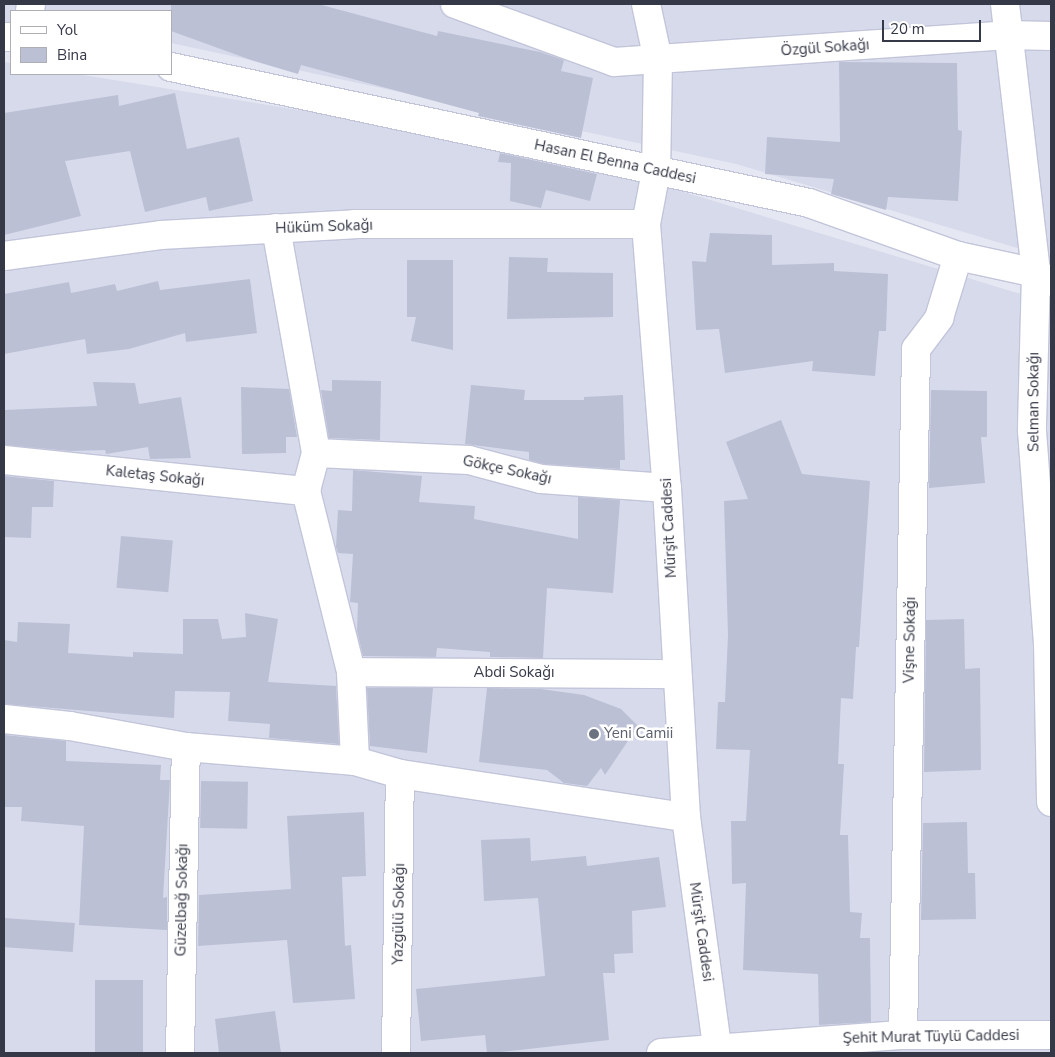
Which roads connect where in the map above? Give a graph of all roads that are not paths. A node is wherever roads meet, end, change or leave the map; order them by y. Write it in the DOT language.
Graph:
graph roads {
  1 [pos="455,4"];
  2 [pos="646,4"];
  3 [pos="1005,4"];
  4 [pos="1008,35"];
  5 [pos="1051,36"];
  6 [pos="658,60"];
  7 [pos="172,67"];
  8 [pos="656,171"];
  9 [pos="646,224"];
  10 [pos="276,228"];
  11 [pos="1041,231"];
  12 [pos="4,256"];
  13 [pos="958,256"];
  14 [pos="1044,278"];
  15 [pos="316,453"];
  16 [pos="4,460"];
  17 [pos="667,488"];
  18 [pos="306,491"];
  19 [pos="351,672"];
  20 [pos="677,674"];
  21 [pos="4,719"];
  22 [pos="186,748"];
  23 [pos="355,761"];
  24 [pos="400,774"];
  25 [pos="1051,802"];
  26 [pos="686,817"];
  27 [pos="903,1035"];
  28 [pos="1051,1035"];
  29 [pos="718,1050"];
  30 [pos="180,1053"];
  31 [pos="396,1053"];
  32 [pos="661,1053"];
  1 -- 6 [label="street, Özgül Sokağı"];
  2 -- 6 [label="street, Mürşit Caddesi"];
  3 -- 4 [label="street, Selman Sokağı"];
  4 -- 5 [label="street, Özgül Sokağı"];
  4 -- 6 [label="street, Özgül Sokağı"];
  4 -- 11 [label="street, Selman Sokağı"];
  6 -- 8 [label="street, Mürşit Caddesi"];
  7 -- 8 [label="street, Hasan El Benna Caddesi"];
  8 -- 9 [label="street, Mürşit Caddesi"];
  8 -- 13 [label="street, Hasan El Benna Caddesi"];
  9 -- 10 [label="street, Hüküm Sokağı"];
  9 -- 17 [label="street, Mürşit Caddesi"];
  10 -- 12 [label="street, Hüküm Sokağı"];
  10 -- 15 [label="street"];
  11 -- 14 [label="street, Selman Sokağı"];
  13 -- 14 [label="street, Hasan El Benna Caddesi"];
  13 -- 27 [label="street, Vişne Sokağı"];
  14 -- 25 [label="street, Selman Sokağı"];
  15 -- 17 [label="street, Gökçe Sokağı"];
  15 -- 18 [label="street"];
  16 -- 18 [label="street, Kaletaş Sokağı"];
  17 -- 20 [label="street, Mürşit Caddesi"];
  18 -- 19 [label="street"];
  19 -- 20 [label="street, Abdi Sokağı"];
  19 -- 23 [label="street"];
  20 -- 26 [label="street, Mürşit Caddesi"];
  21 -- 22 [label="street"];
  22 -- 23 [label="street"];
  22 -- 30 [label="street, Güzelbağ Sokağı"];
  23 -- 24 [label="street"];
  24 -- 26 [label="street"];
  24 -- 31 [label="street, Yazgülü Sokağı"];
  26 -- 29 [label="street, Mürşit Caddesi"];
  27 -- 28 [label="street, Şehit Murat Tüylü Caddesi"];
  27 -- 29 [label="street, Şehit Murat Tüylü Caddesi"];
  29 -- 32 [label="street, Şehit Murat Tüylü Caddesi"];
}
